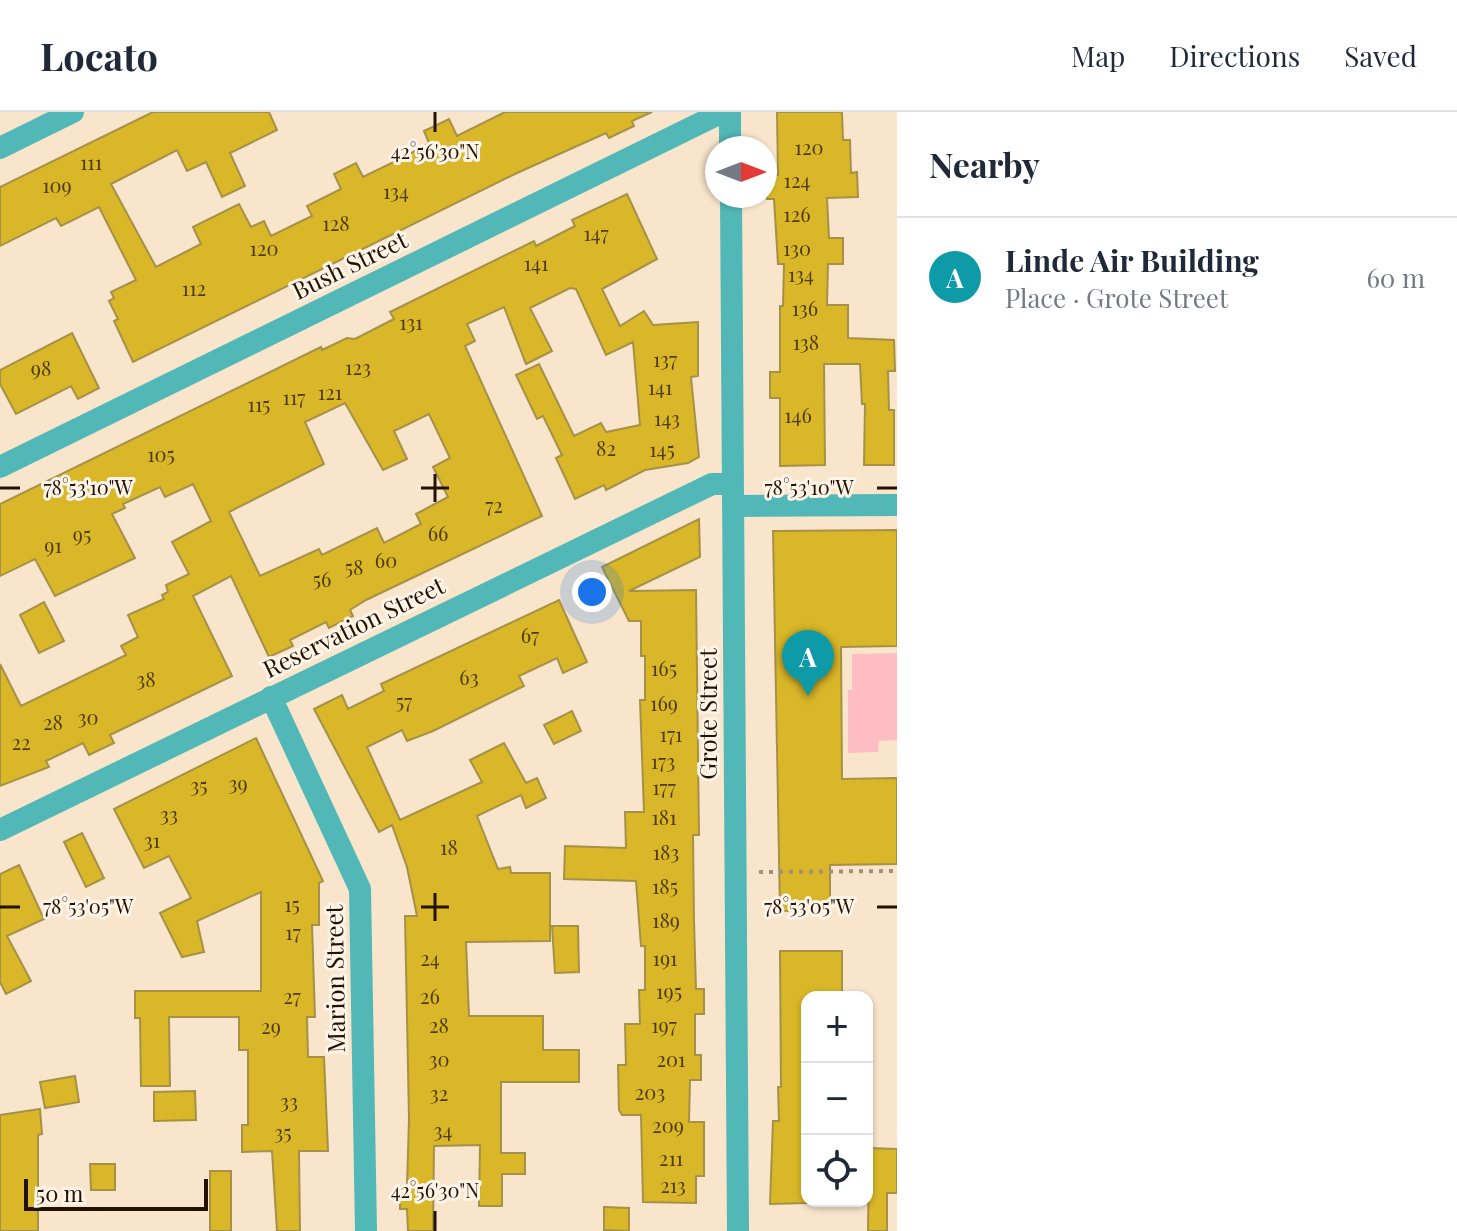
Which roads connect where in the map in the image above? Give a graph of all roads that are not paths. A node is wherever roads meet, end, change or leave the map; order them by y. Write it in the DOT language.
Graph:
graph roads {
  1 [pos="73,112"];
  2 [pos="723,112"];
  3 [pos="730,112"];
  4 [pos="730,136"];
  5 [pos="0,148"];
  6 [pos="731,208"];
  7 [pos="0,467"];
  8 [pos="733,495"];
  9 [pos="897,505"];
  10 [pos="271,697"];
  11 [pos="0,830"];
  12 [pos="366,1231"];
  13 [pos="738,1231"];
  1 -- 5 [label="street"];
  2 -- 7 [label="street, Bush Street"];
  3 -- 4 [label="street"];
  6 -- 8 [label="street, Grote Street"];
  8 -- 9 [label="street, Reservation Street"];
  8 -- 10 [label="street, Reservation Street"];
  8 -- 13 [label="street, Grote Street"];
  10 -- 11 [label="street, Reservation Street"];
  10 -- 12 [label="street, Marion Street"];
}
